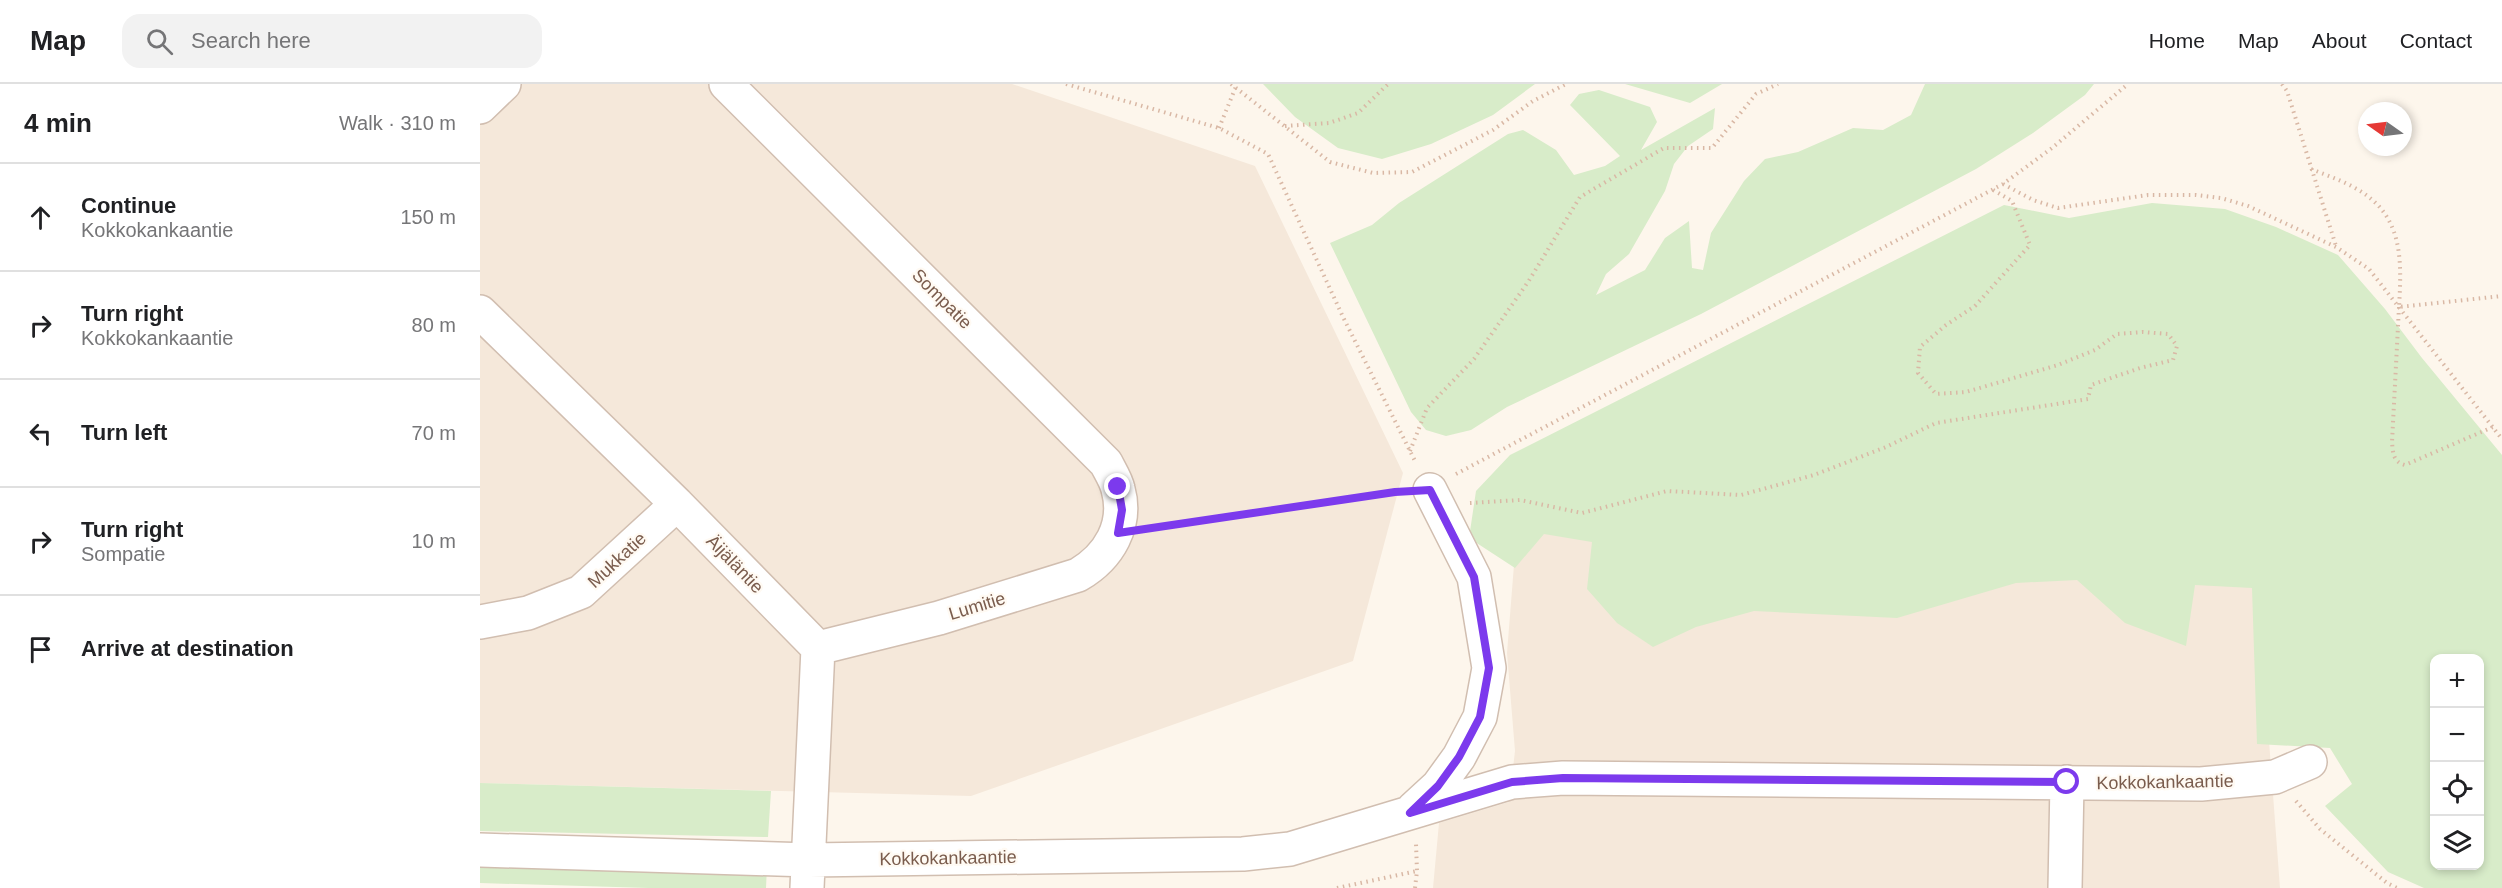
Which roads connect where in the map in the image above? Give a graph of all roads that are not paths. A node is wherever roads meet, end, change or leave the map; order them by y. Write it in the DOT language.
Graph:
graph roads {
  1 [pos="504,84"];
  2 [pos="726,84"];
  3 [pos="480,107"];
  4 [pos="480,312"];
  5 [pos="1430,490"];
  6 [pos="677,504"];
  7 [pos="1118,533"];
  8 [pos="480,622"];
  9 [pos="818,648"];
  10 [pos="2310,762"];
  11 [pos="2067,782"];
  12 [pos="1410,813"];
  13 [pos="480,850"];
  14 [pos="808,874"];
  15 [pos="2065,888"];
  1 -- 3 [label="street"];
  2 -- 7 [label="street, Sompatie"];
  4 -- 6 [label="street, Äijäläntie"];
  5 -- 12 [label="street, Kokkokankaantie"];
  6 -- 8 [label="street, Mukkatie"];
  6 -- 9 [label="street, Äijäläntie"];
  7 -- 9 [label="street, Lumitie"];
  9 -- 14 [label="street"];
  10 -- 11 [label="street, Kokkokankaantie"];
  11 -- 12 [label="street, Kokkokankaantie"];
  11 -- 15 [label="street"];
  12 -- 14 [label="street, Kokkokankaantie"];
  13 -- 14 [label="street, Kokkokankaantie"];
}
